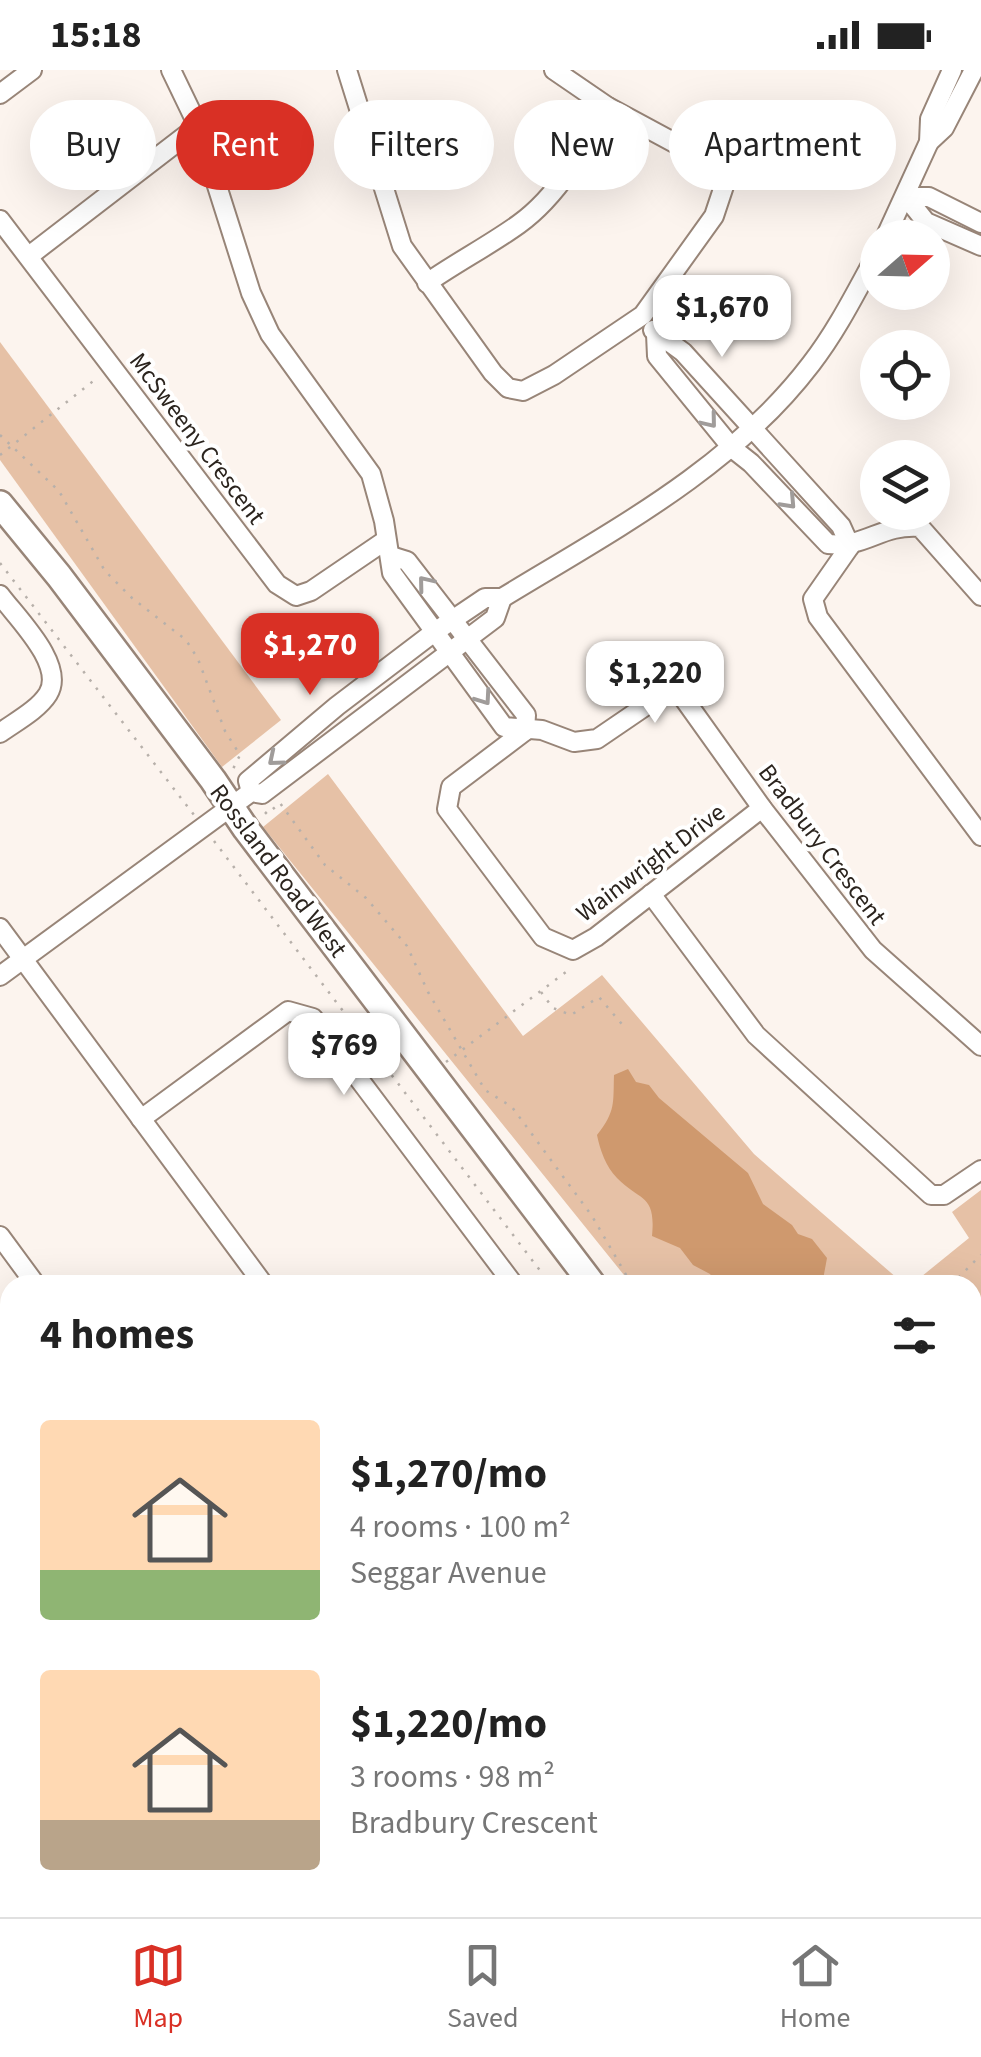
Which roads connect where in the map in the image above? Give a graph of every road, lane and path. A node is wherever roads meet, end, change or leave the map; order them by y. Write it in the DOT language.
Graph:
graph roads {
  1 [pos="32,70"];
  2 [pos="171,70"];
  3 [pos="347,70"];
  4 [pos="554,70"];
  5 [pos="952,70"];
  6 [pos="974,70"];
  7 [pos="0,94"];
  8 [pos="185,100"];
  9 [pos="598,100"];
  10 [pos="649,129"];
  11 [pos="929,142"];
  12 [pos="176,143"];
  13 [pos="218,190"];
  14 [pos="554,190"];
  15 [pos="906,197"];
  16 [pos="0,220"];
  17 [pos="894,220"];
  18 [pos="981,223"];
  19 [pos="981,246"];
  20 [pos="29,256"];
  21 [pos="428,283"];
  22 [pos="860,285"];
  23 [pos="643,315"];
  24 [pos="656,334"];
  25 [pos="112,366"];
  26 [pos="750,428"];
  27 [pos="0,436"];
  28 [pos="10,447"];
  29 [pos="732,448"];
  30 [pos="0,455"];
  31 [pos="0,504"];
  32 [pos="850,546"];
  33 [pos="389,548"];
  34 [pos="0,562"];
  35 [pos="0,595"];
  36 [pos="981,596"];
  37 [pos="502,598"];
  38 [pos="454,618"];
  39 [pos="433,633"];
  40 [pos="468,638"];
  41 [pos="451,651"];
  42 [pos="525,731"];
  43 [pos="0,734"];
  44 [pos="241,799"];
  45 [pos="762,808"];
  46 [pos="202,826"];
  47 [pos="981,836"];
  48 [pos="651,894"];
  49 [pos="0,928"];
  50 [pos="573,950"];
  51 [pos="23,959"];
  52 [pos="0,976"];
  53 [pos="540,990"];
  54 [pos="626,1030"];
  55 [pos="981,1046"];
  56 [pos="464,1050"];
  57 [pos="432,1073"];
  58 [pos="141,1118"];
  59 [pos="981,1170"];
  60 [pos="0,1236"];
  61 [pos="981,1254"];
  62 [pos="29,1275"];
  63 [pos="257,1275"];
  64 [pos="506,1275"];
  65 [pos="543,1275"];
  66 [pos="585,1275"];
  67 [pos="626,1275"];
  68 [pos="961,1275"];
  1 -- 7 [label="street"];
  2 -- 8 [label="street"];
  3 -- 21 [label="street"];
  4 -- 9 [label="street"];
  5 -- 11 [label="street"];
  6 -- 11 [label="street"];
  10 -- 23 [label="street"];
  11 -- 15 [label="street"];
  12 -- 20 [label="street"];
  13 -- 33 [label="street"];
  14 -- 21 [label="street"];
  15 -- 17 [label="street"];
  15 -- 18 [label="street"];
  15 -- 19 [label="street"];
  16 -- 20 [label="street, McSweeny Crescent"];
  20 -- 25 [label="street, McSweeny Crescent"];
  21 -- 23 [label="street"];
  22 -- 26 [label="street"];
  23 -- 24 [label="street"];
  24 -- 26 [label="street"];
  24 -- 29 [label="street, one-way"];
  25 -- 28 [label="path"];
  25 -- 33 [label="street, McSweeny Crescent"];
  26 -- 29 [label="street"];
  26 -- 32 [label="street"];
  27 -- 28 [label="path"];
  28 -- 30 [label="path"];
  28 -- 44 [label="path"];
  29 -- 32 [label="street, one-way"];
  29 -- 37 [label="street"];
  31 -- 44 [label="main road, Rossland Road West"];
  32 -- 36 [label="street"];
  32 -- 47 [label="street"];
  38 -- 33 [label="street, one-way"];
  33 -- 39 [label="street"];
  34 -- 46 [label="path"];
  35 -- 43 [label="street"];
  37 -- 38 [label="street"];
  37 -- 40 [label="street"];
  38 -- 39 [label="street"];
  38 -- 40 [label="street"];
  39 -- 41 [label="street, Bradbury Crescent"];
  39 -- 44 [label="street, one-way"];
  40 -- 41 [label="street"];
  40 -- 42 [label="street"];
  41 -- 42 [label="street, Bradbury Crescent, one-way"];
  41 -- 44 [label="street"];
  42 -- 45 [label="street, Bradbury Crescent"];
  42 -- 50 [label="street, Wainwright Drive"];
  44 -- 46 [label="street"];
  44 -- 56 [label="path"];
  44 -- 57 [label="main road, Rossland Road West"];
  45 -- 48 [label="street, Wainwright Drive"];
  45 -- 55 [label="street, Bradbury Crescent"];
  46 -- 51 [label="street"];
  46 -- 65 [label="path"];
  48 -- 50 [label="street, Wainwright Drive"];
  48 -- 59 [label="street"];
  49 -- 51 [label="street"];
  50 -- 53 [label="path"];
  51 -- 52 [label="street"];
  51 -- 58 [label="street"];
  53 -- 54 [label="path"];
  53 -- 56 [label="path"];
  56 -- 57 [label="path"];
  56 -- 67 [label="path"];
  57 -- 66 [label="main road, Rossland Road West"];
  58 -- 63 [label="street"];
  58 -- 64 [label="street"];
  60 -- 62 [label="street"];
  61 -- 68 [label="path"];
}
